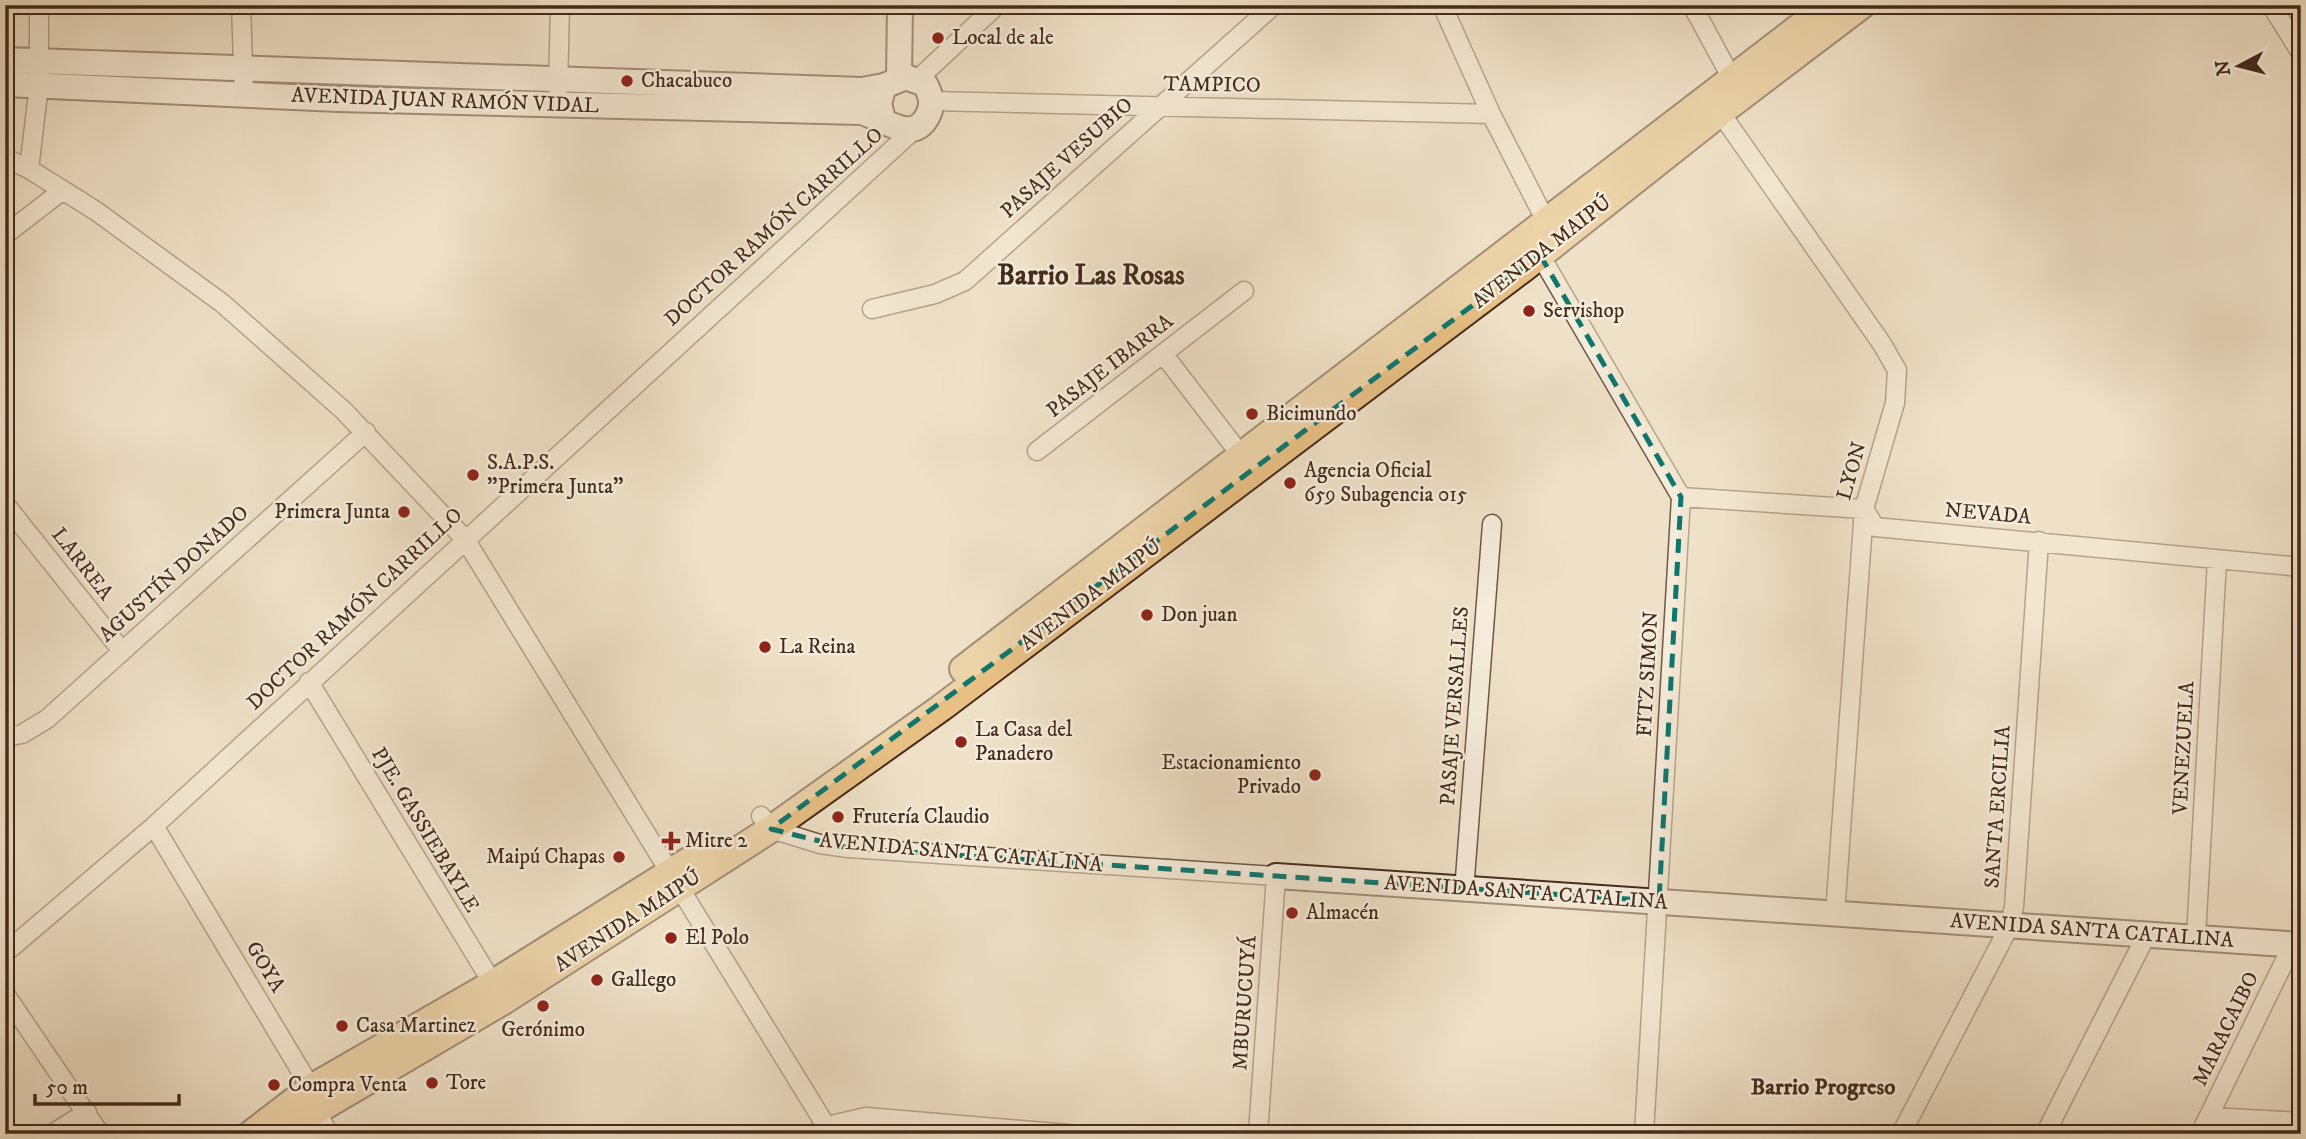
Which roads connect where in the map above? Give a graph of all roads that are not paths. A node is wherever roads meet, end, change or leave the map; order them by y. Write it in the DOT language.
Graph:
graph roads {
  1 [pos="39,5"];
  2 [pos="241,5"];
  3 [pos="560,5"];
  4 [pos="900,5"];
  5 [pos="997,5"];
  6 [pos="1274,5"];
  7 [pos="1441,5"];
  8 [pos="1692,5"];
  9 [pos="1828,5"];
  10 [pos="1862,5"];
  11 [pos="2271,5"];
  12 [pos="2301,53"];
  13 [pos="5,60"];
  14 [pos="243,69"];
  15 [pos="39,73"];
  16 [pos="900,81"];
  17 [pos="5,84"];
  18 [pos="1737,89"];
  19 [pos="559,93"];
  20 [pos="244,95"];
  21 [pos="932,101"];
  22 [pos="1715,105"];
  23 [pos="1157,106"];
  24 [pos="1491,114"];
  25 [pos="883,120"];
  26 [pos="919,126"];
  27 [pos="5,158"];
  28 [pos="29,169"];
  29 [pos="63,190"];
  30 [pos="5,235"];
  31 [pos="1548,240"];
  32 [pos="1244,291"];
  33 [pos="872,309"];
  34 [pos="1164,355"];
  35 [pos="366,432"];
  36 [pos="1037,451"];
  37 [pos="1248,463"];
  38 [pos="1681,497"];
  39 [pos="5,504"];
  40 [pos="1864,509"];
  41 [pos="1492,524"];
  42 [pos="465,539"];
  43 [pos="2039,541"];
  44 [pos="2217,560"];
  45 [pos="2301,567"];
  46 [pos="122,652"];
  47 [pos="309,682"];
  48 [pos="5,737"];
  49 [pos="766,822"];
  50 [pos="154,826"];
  51 [pos="1276,876"];
  52 [pos="677,879"];
  53 [pos="1464,891"];
  54 [pos="1659,901"];
  55 [pos="1835,914"];
  56 [pos="2009,927"];
  57 [pos="2147,934"];
  58 [pos="2196,937"];
  59 [pos="2297,945"];
  60 [pos="5,953"];
  61 [pos="498,992"];
  62 [pos="5,994"];
  63 [pos="314,1100"];
  64 [pos="86,1112"];
  65 [pos="2209,1117"];
  66 [pos="2301,1122"];
  67 [pos="824,1131"];
  68 [pos="52,1134"];
  69 [pos="100,1134"];
  70 [pos="251,1134"];
  71 [pos="284,1134"];
  72 [pos="329,1134"];
  73 [pos="1069,1134"];
  74 [pos="1258,1134"];
  75 [pos="1644,1134"];
  76 [pos="1901,1134"];
  77 [pos="2045,1134"];
  78 [pos="2200,1134"];
  1 -- 15 [label="street"];
  2 -- 14 [label="street"];
  3 -- 19 [label="street"];
  4 -- 16 [label="main road"];
  5 -- 16 [label="street"];
  6 -- 23 [label="street, PASAJE VESUBIO"];
  7 -- 24 [label="street"];
  8 -- 18 [label="street"];
  9 -- 18 [label="main road, AVENIDA MAIPÚ"];
  10 -- 18 [label="main road, AVENIDA MAIPÚ"];
  11 -- 12 [label="street"];
  13 -- 15 [label="main road, AVENIDA JUAN RAMÓN VIDAL"];
  14 -- 15 [label="main road, AVENIDA JUAN RAMÓN VIDAL"];
  14 -- 19 [label="main road, AVENIDA JUAN RAMÓN VIDAL"];
  14 -- 20 [label="street"];
  15 -- 17 [label="main road, AVENIDA JUAN RAMÓN VIDAL"];
  15 -- 20 [label="main road, AVENIDA JUAN RAMÓN VIDAL"];
  15 -- 28 [label="street"];
  16 -- 19 [label="main road, AVENIDA JUAN RAMÓN VIDAL"];
  16 -- 21 [label="main road"];
  16 -- 25 [label="main road"];
  18 -- 22 [label="main road, AVENIDA MAIPÚ"];
  19 -- 20 [label="main road, AVENIDA JUAN RAMÓN VIDAL"];
  19 -- 25 [label="main road, AVENIDA JUAN RAMÓN VIDAL"];
  21 -- 23 [label="street, TAMPICO"];
  21 -- 26 [label="main road"];
  22 -- 31 [label="main road, AVENIDA MAIPÚ"];
  22 -- 40 [label="street, LYON"];
  23 -- 24 [label="street, TAMPICO"];
  23 -- 33 [label="street, PASAJE VESUBIO"];
  24 -- 31 [label="street"];
  25 -- 26 [label="main road"];
  26 -- 42 [label="street, DOCTOR RAMÓN CARRILLO"];
  27 -- 28 [label="street"];
  28 -- 29 [label="street"];
  29 -- 30 [label="street"];
  29 -- 35 [label="street"];
  31 -- 37 [label="main road, AVENIDA MAIPÚ"];
  31 -- 38 [label="street"];
  32 -- 34 [label="street, PASAJE IBARRA"];
  34 -- 36 [label="street, PASAJE IBARRA"];
  34 -- 37 [label="street"];
  35 -- 42 [label="street"];
  35 -- 46 [label="street, AGUSTÍN DONADO"];
  37 -- 49 [label="main road, AVENIDA MAIPÚ"];
  38 -- 40 [label="street"];
  38 -- 54 [label="street, FITZ SIMON"];
  39 -- 46 [label="street, LARREA"];
  40 -- 43 [label="street, NEVADA"];
  40 -- 55 [label="street, LYON"];
  41 -- 53 [label="street, PASAJE VERSALLES"];
  42 -- 47 [label="street, DOCTOR RAMÓN CARRILLO"];
  42 -- 52 [label="street"];
  43 -- 44 [label="street, NEVADA"];
  43 -- 56 [label="street, SANTA ERCILIA"];
  44 -- 45 [label="street, NEVADA"];
  44 -- 58 [label="street, VENEZUELA"];
  46 -- 48 [label="street, AGUSTÍN DONADO"];
  47 -- 50 [label="street, DOCTOR RAMÓN CARRILLO"];
  47 -- 61 [label="street, PJE. GASSIEBAYLE"];
  49 -- 51 [label="street, AVENIDA SANTA CATALINA"];
  49 -- 52 [label="main road, AVENIDA MAIPÚ"];
  50 -- 60 [label="street, DOCTOR RAMÓN CARRILLO"];
  50 -- 63 [label="street, GOYA"];
  51 -- 53 [label="main road, AVENIDA SANTA CATALINA"];
  51 -- 74 [label="street, MBURUCUYÁ"];
  52 -- 61 [label="main road, AVENIDA MAIPÚ"];
  52 -- 67 [label="street"];
  53 -- 54 [label="main road, AVENIDA SANTA CATALINA"];
  54 -- 55 [label="main road, AVENIDA SANTA CATALINA"];
  54 -- 75 [label="street, FITZ SIMON"];
  55 -- 56 [label="main road, AVENIDA SANTA CATALINA"];
  56 -- 57 [label="main road, AVENIDA SANTA CATALINA"];
  56 -- 76 [label="street, SANTA ERCILIA"];
  57 -- 58 [label="main road, AVENIDA SANTA CATALINA"];
  57 -- 77 [label="street"];
  58 -- 59 [label="main road, AVENIDA SANTA CATALINA"];
  59 -- 65 [label="street, MARACAIBO"];
  61 -- 63 [label="main road, AVENIDA MAIPÚ"];
  62 -- 64 [label="street"];
  63 -- 70 [label="main road, AVENIDA MAIPÚ"];
  63 -- 71 [label="main road, AVENIDA MAIPÚ"];
  63 -- 72 [label="street, GOYA"];
  64 -- 68 [label="street"];
  64 -- 69 [label="street"];
  65 -- 66 [label="street"];
  65 -- 78 [label="street, MARACAIBO"];
  67 -- 73 [label="street"];
}
